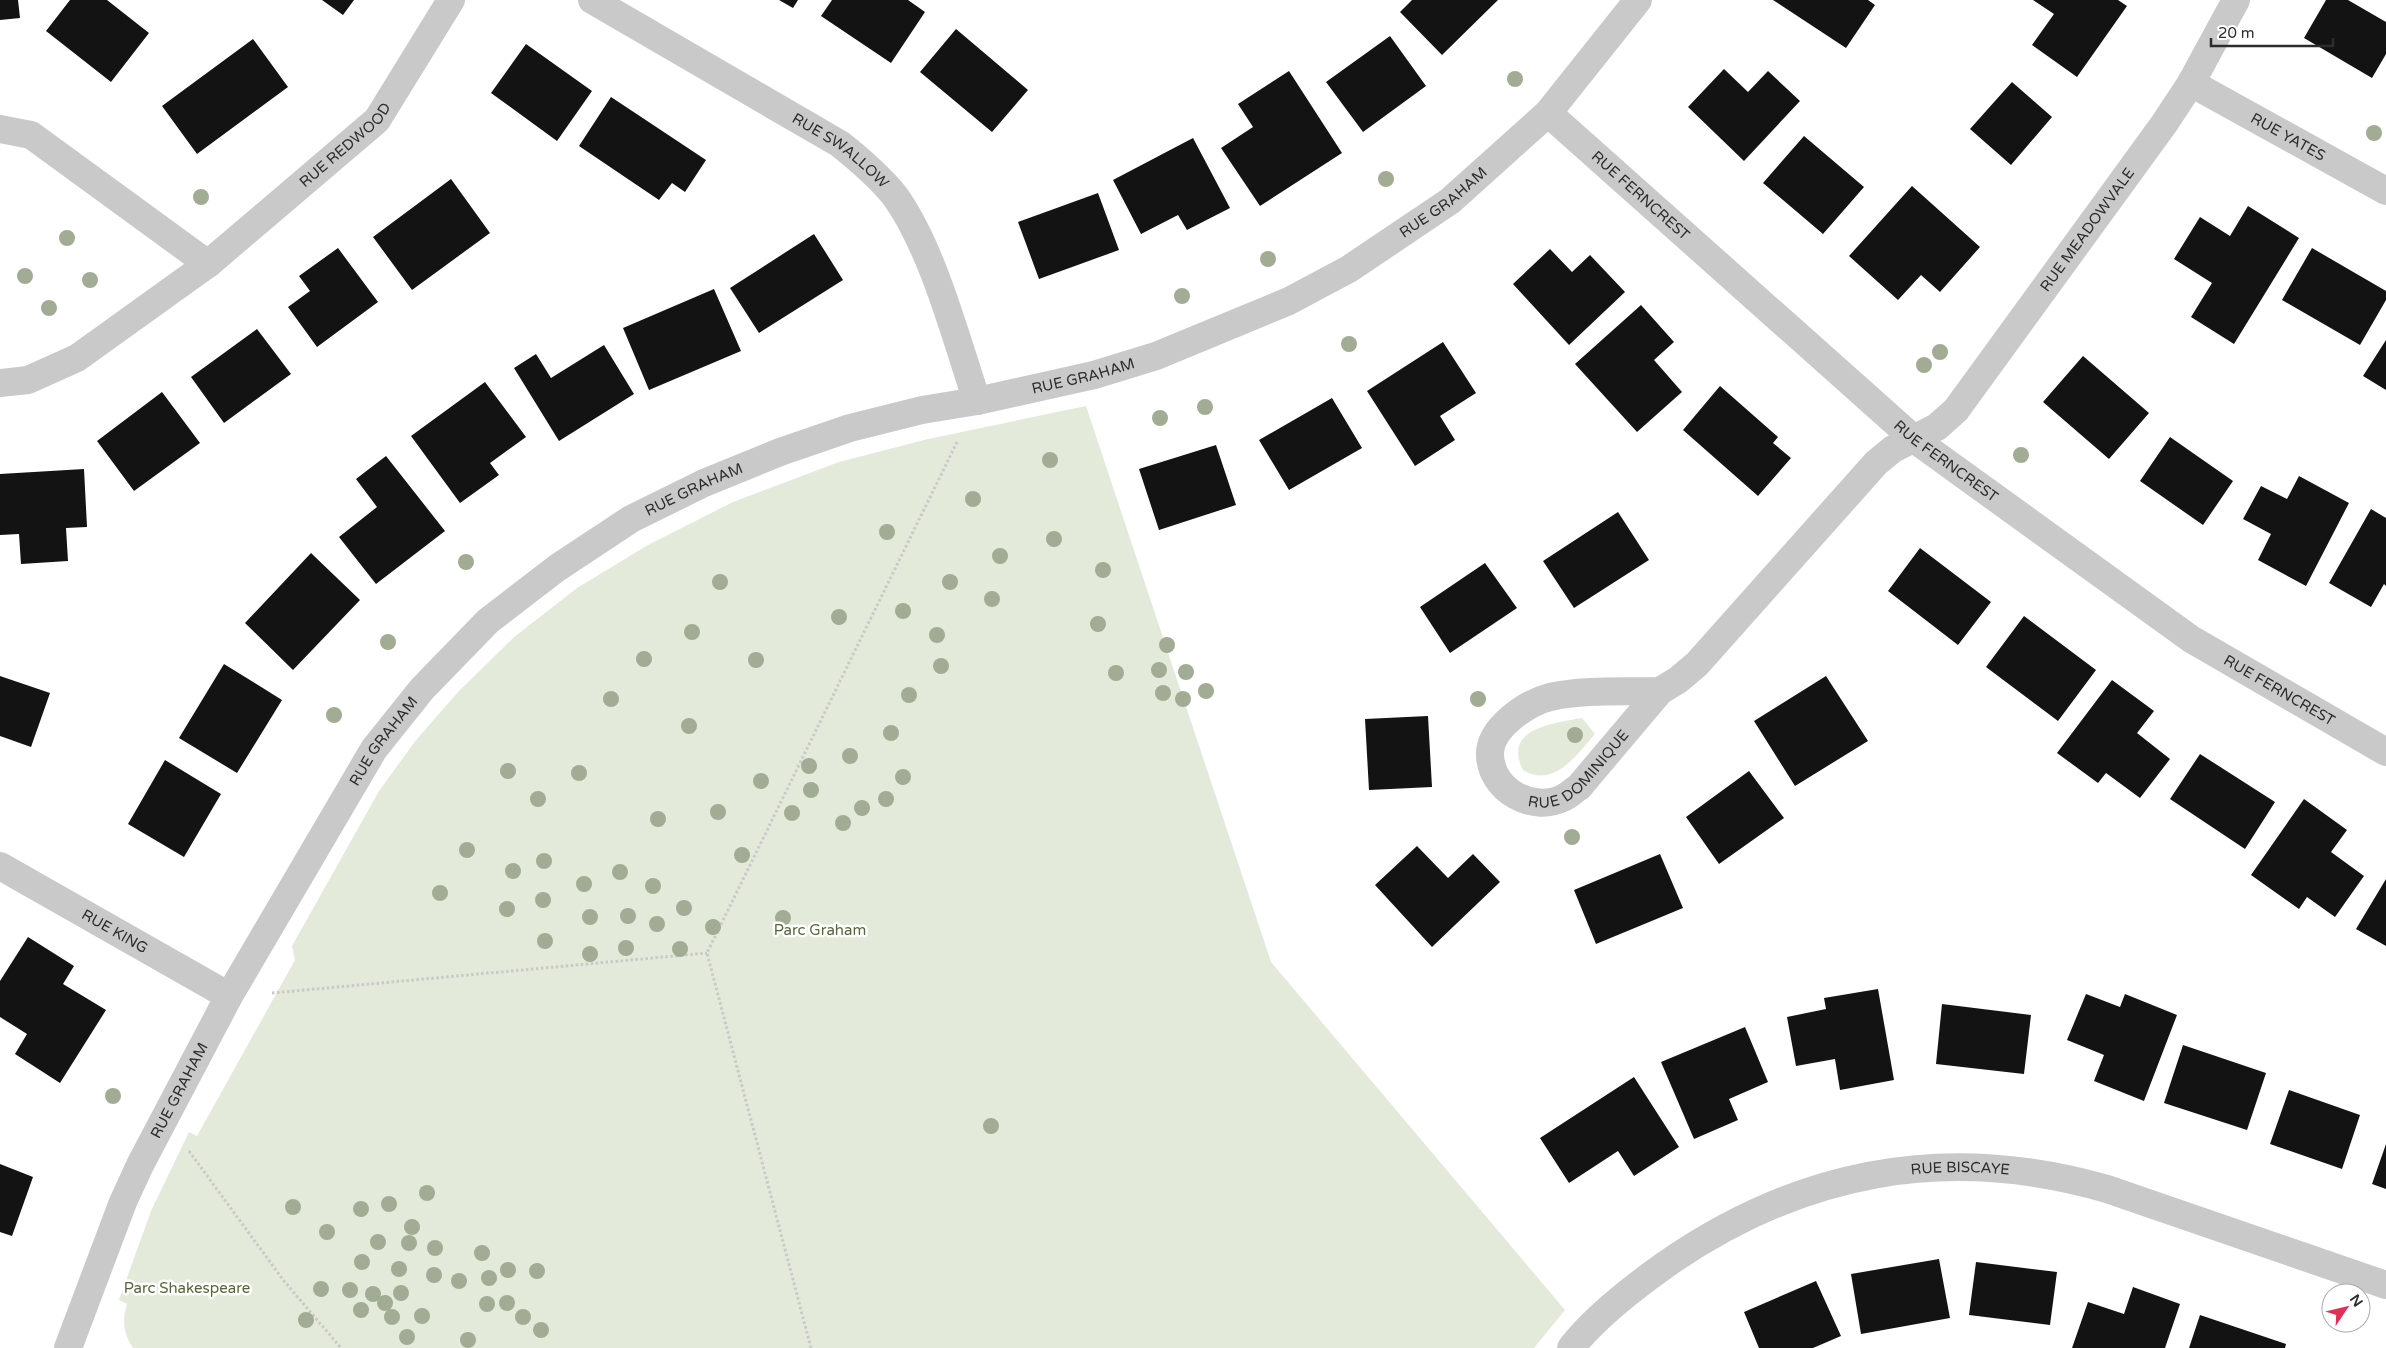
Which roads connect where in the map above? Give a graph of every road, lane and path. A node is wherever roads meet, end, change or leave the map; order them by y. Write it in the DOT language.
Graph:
graph roads {
  1 [pos="451,0"];
  2 [pos="592,0"];
  3 [pos="1638,0"];
  4 [pos="2236,0"];
  5 [pos="2191,83"];
  6 [pos="1548,113"];
  7 [pos="0,129"];
  8 [pos="2386,191"];
  9 [pos="208,264"];
  10 [pos="0,383"];
  11 [pos="976,401"];
  12 [pos="1914,439"];
  13 [pos="1660,691"];
  14 [pos="2386,752"];
  15 [pos="0,866"];
  16 [pos="707,953"];
  17 [pos="230,996"];
  18 [pos="165,1118"];
  19 [pos="2386,1284"];
  20 [pos="68,1348"];
  21 [pos="341,1348"];
  22 [pos="811,1348"];
  23 [pos="1571,1348"];
  1 -- 9 [label="street, RUE REDWOOD"];
  2 -- 11 [label="street, RUE SWALLOW"];
  3 -- 6 [label="street, RUE GRAHAM"];
  4 -- 5 [label="street, RUE MEADOWVALE"];
  5 -- 8 [label="street, RUE YATES"];
  5 -- 12 [label="street, RUE MEADOWVALE"];
  6 -- 11 [label="street, RUE GRAHAM"];
  6 -- 12 [label="street, RUE FERNCREST"];
  7 -- 9 [label="street"];
  9 -- 10 [label="street, RUE REDWOOD"];
  11 -- 16 [label="path"];
  11 -- 17 [label="street, RUE GRAHAM"];
  12 -- 13 [label="street, RUE DOMINIQUE"];
  12 -- 14 [label="street, RUE FERNCREST"];
  13 -- 13 [label="street, RUE DOMINIQUE"];
  15 -- 17 [label="street, RUE KING"];
  16 -- 17 [label="path"];
  16 -- 22 [label="path"];
  17 -- 18 [label="street, RUE GRAHAM"];
  18 -- 20 [label="street, RUE GRAHAM"];
  18 -- 21 [label="path"];
  19 -- 23 [label="street, RUE BISCAYE"];
}
